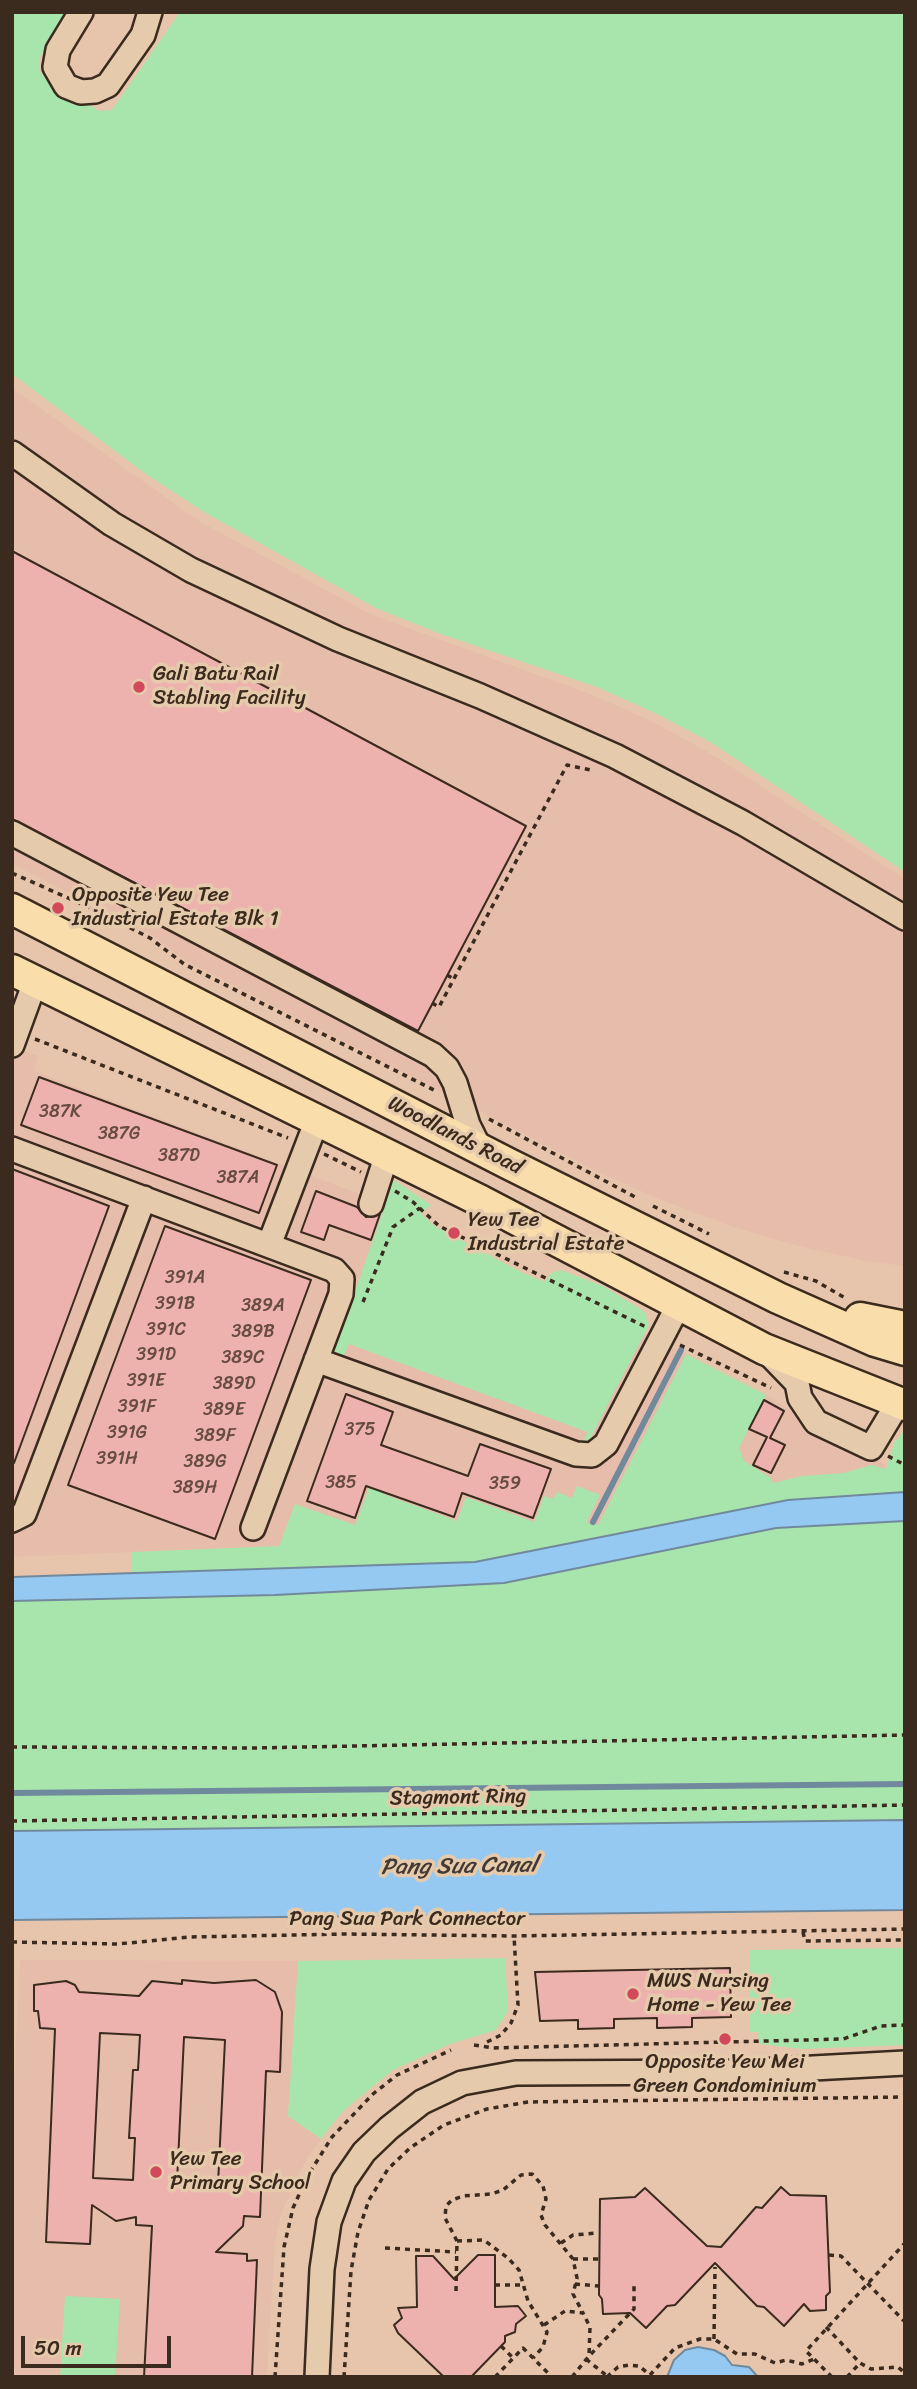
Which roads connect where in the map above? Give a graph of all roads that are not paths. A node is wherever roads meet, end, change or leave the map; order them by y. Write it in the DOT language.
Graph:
graph roads {
  1 [pos="81,12"];
  2 [pos="150,12"];
  3 [pos="12,453"];
  4 [pos="12,834"];
  5 [pos="12,909"];
  6 [pos="905,918"];
  7 [pos="24,976"];
  8 [pos="15,1038"];
  9 [pos="312,1133"];
  10 [pos="12,1149"];
  11 [pos="481,1149"];
  12 [pos="383,1168"];
  13 [pos="144,1198"];
  14 [pos="371,1204"];
  15 [pos="269,1245"];
  16 [pos="779,1298"];
  17 [pos="678,1306"];
  18 [pos="905,1327"];
  19 [pos="764,1349"];
  20 [pos="905,1350"];
  21 [pos="316,1360"];
  22 [pos="902,1404"];
  23 [pos="12,1520"];
  24 [pos="253,1528"];
  25 [pos="904,2063"];
  26 [pos="317,2377"];
  1 -- 2 [label="street"];
  3 -- 6 [label="street"];
  4 -- 11 [label="street"];
  5 -- 11 [label="main road, Woodlands Road"];
  7 -- 8 [label="street"];
  7 -- 9 [label="main road"];
  9 -- 12 [label="main road"];
  9 -- 15 [label="street"];
  10 -- 13 [label="street"];
  11 -- 16 [label="main road, Woodlands Road"];
  12 -- 14 [label="street"];
  12 -- 17 [label="main road"];
  13 -- 15 [label="street"];
  13 -- 23 [label="street"];
  15 -- 21 [label="street"];
  16 -- 18 [label="main road"];
  16 -- 20 [label="main road, Woodlands Road"];
  17 -- 19 [label="main road"];
  17 -- 21 [label="street"];
  19 -- 22 [label="main road"];
  19 -- 22 [label="street"];
  21 -- 24 [label="street"];
  25 -- 26 [label="street"];
}
